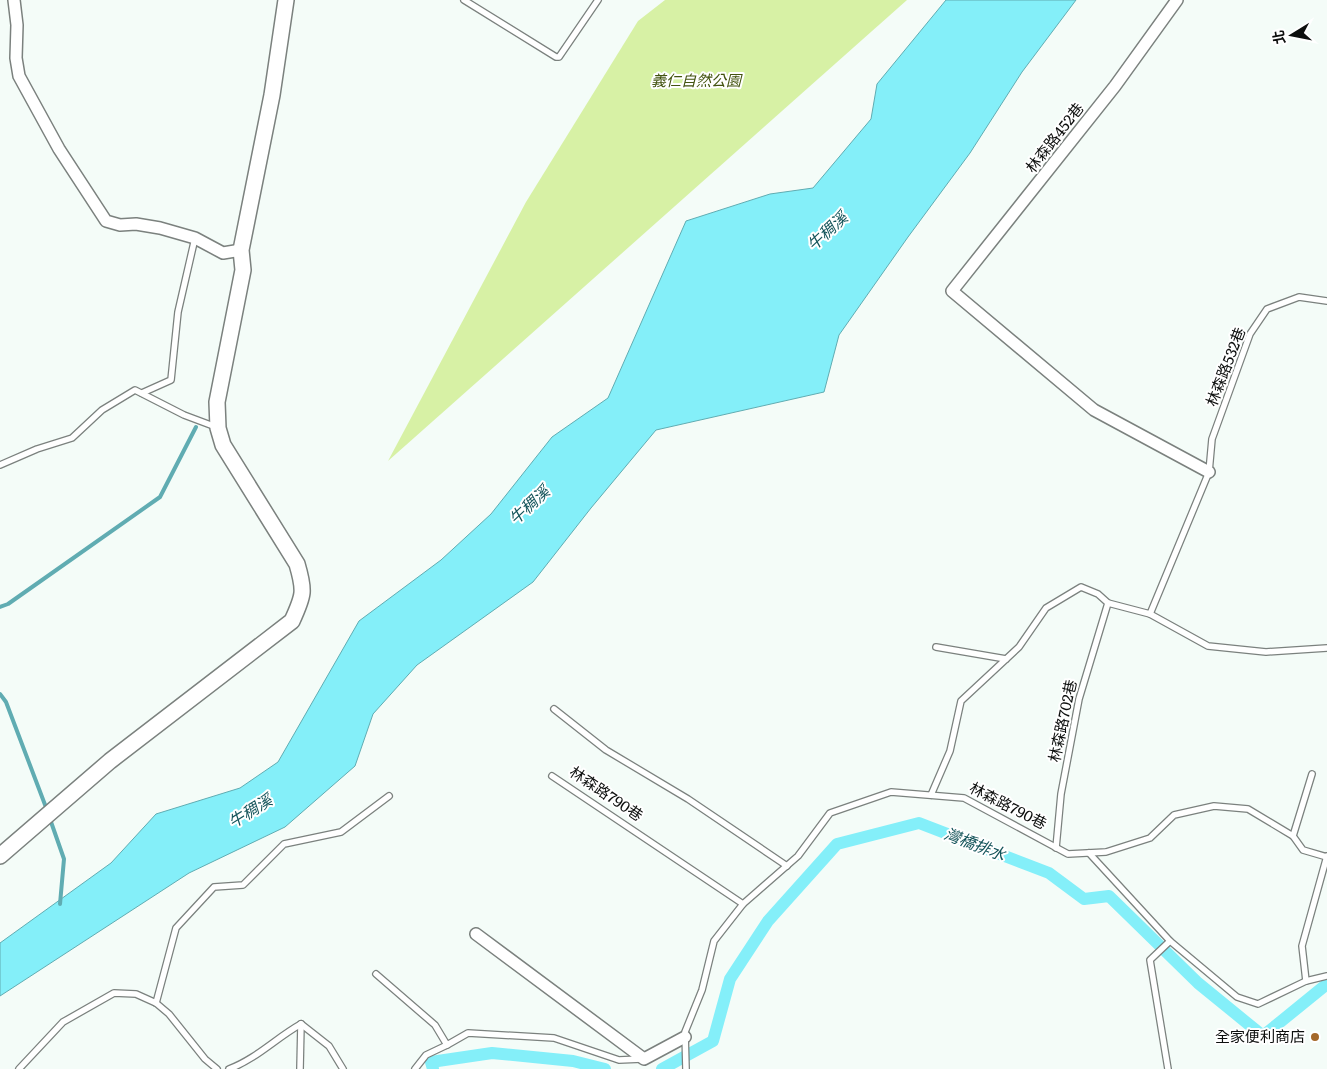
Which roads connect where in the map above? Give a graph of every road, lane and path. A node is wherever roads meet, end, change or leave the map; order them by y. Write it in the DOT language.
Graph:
graph roads {
  1 [pos="14,0"];
  2 [pos="286,0"];
  3 [pos="464,0"];
  4 [pos="598,0"];
  5 [pos="1177,0"];
  6 [pos="195,238"];
  7 [pos="242,250"];
  8 [pos="1327,301"];
  9 [pos="142,394"];
  10 [pos="218,428"];
  11 [pos="0,465"];
  12 [pos="1209,472"];
  13 [pos="1108,603"];
  14 [pos="1150,614"];
  15 [pos="936,647"];
  16 [pos="1327,648"];
  17 [pos="1006,659"];
  18 [pos="554,709"];
  19 [pos="1312,774"];
  20 [pos="552,776"];
  21 [pos="931,795"];
  22 [pos="389,796"];
  23 [pos="1293,836"];
  24 [pos="1056,848"];
  25 [pos="1089,853"];
  26 [pos="0,856"];
  27 [pos="1327,857"];
  28 [pos="786,866"];
  29 [pos="743,904"];
  30 [pos="476,934"];
  31 [pos="1170,941"];
  32 [pos="376,974"];
  33 [pos="1327,976"];
  34 [pos="1306,981"];
  35 [pos="156,1003"];
  36 [pos="301,1024"];
  37 [pos="685,1037"];
  38 [pos="447,1045"];
  39 [pos="644,1058"];
  40 [pos="19,1069"];
  41 [pos="217,1069"];
  42 [pos="229,1069"];
  43 [pos="300,1069"];
  44 [pos="343,1069"];
  45 [pos="415,1069"];
  46 [pos="686,1069"];
  47 [pos="1168,1069"];
  1 -- 6 [label="street"];
  2 -- 7 [label="street"];
  3 -- 4 [label="lane"];
  5 -- 12 [label="street, 林森路452巷"];
  6 -- 7 [label="street"];
  6 -- 9 [label="lane"];
  7 -- 10 [label="street"];
  8 -- 12 [label="lane, 林森路532巷"];
  9 -- 10 [label="lane"];
  9 -- 11 [label="lane"];
  10 -- 26 [label="street"];
  12 -- 14 [label="lane"];
  13 -- 14 [label="lane"];
  13 -- 17 [label="lane"];
  13 -- 24 [label="lane, 林森路702巷"];
  14 -- 16 [label="lane"];
  15 -- 17 [label="lane"];
  17 -- 21 [label="lane"];
  18 -- 28 [label="lane"];
  19 -- 23 [label="lane"];
  20 -- 29 [label="lane, 林森路790巷"];
  21 -- 24 [label="lane, 林森路790巷"];
  21 -- 28 [label="lane, 林森路790巷"];
  22 -- 35 [label="lane"];
  23 -- 25 [label="lane, 林森路790巷"];
  23 -- 27 [label="lane, 林森路790巷"];
  24 -- 25 [label="lane, 林森路790巷"];
  25 -- 31 [label="lane"];
  27 -- 34 [label="lane"];
  28 -- 29 [label="lane, 林森路790巷"];
  29 -- 37 [label="lane, 林森路790巷"];
  30 -- 39 [label="street"];
  31 -- 34 [label="lane"];
  31 -- 47 [label="lane"];
  32 -- 38 [label="lane"];
  33 -- 34 [label="lane"];
  35 -- 40 [label="lane"];
  35 -- 41 [label="lane"];
  36 -- 42 [label="lane"];
  36 -- 43 [label="lane"];
  36 -- 44 [label="lane"];
  37 -- 39 [label="street"];
  37 -- 46 [label="lane, 林森路790巷"];
  38 -- 39 [label="lane"];
  38 -- 45 [label="lane"];
}
